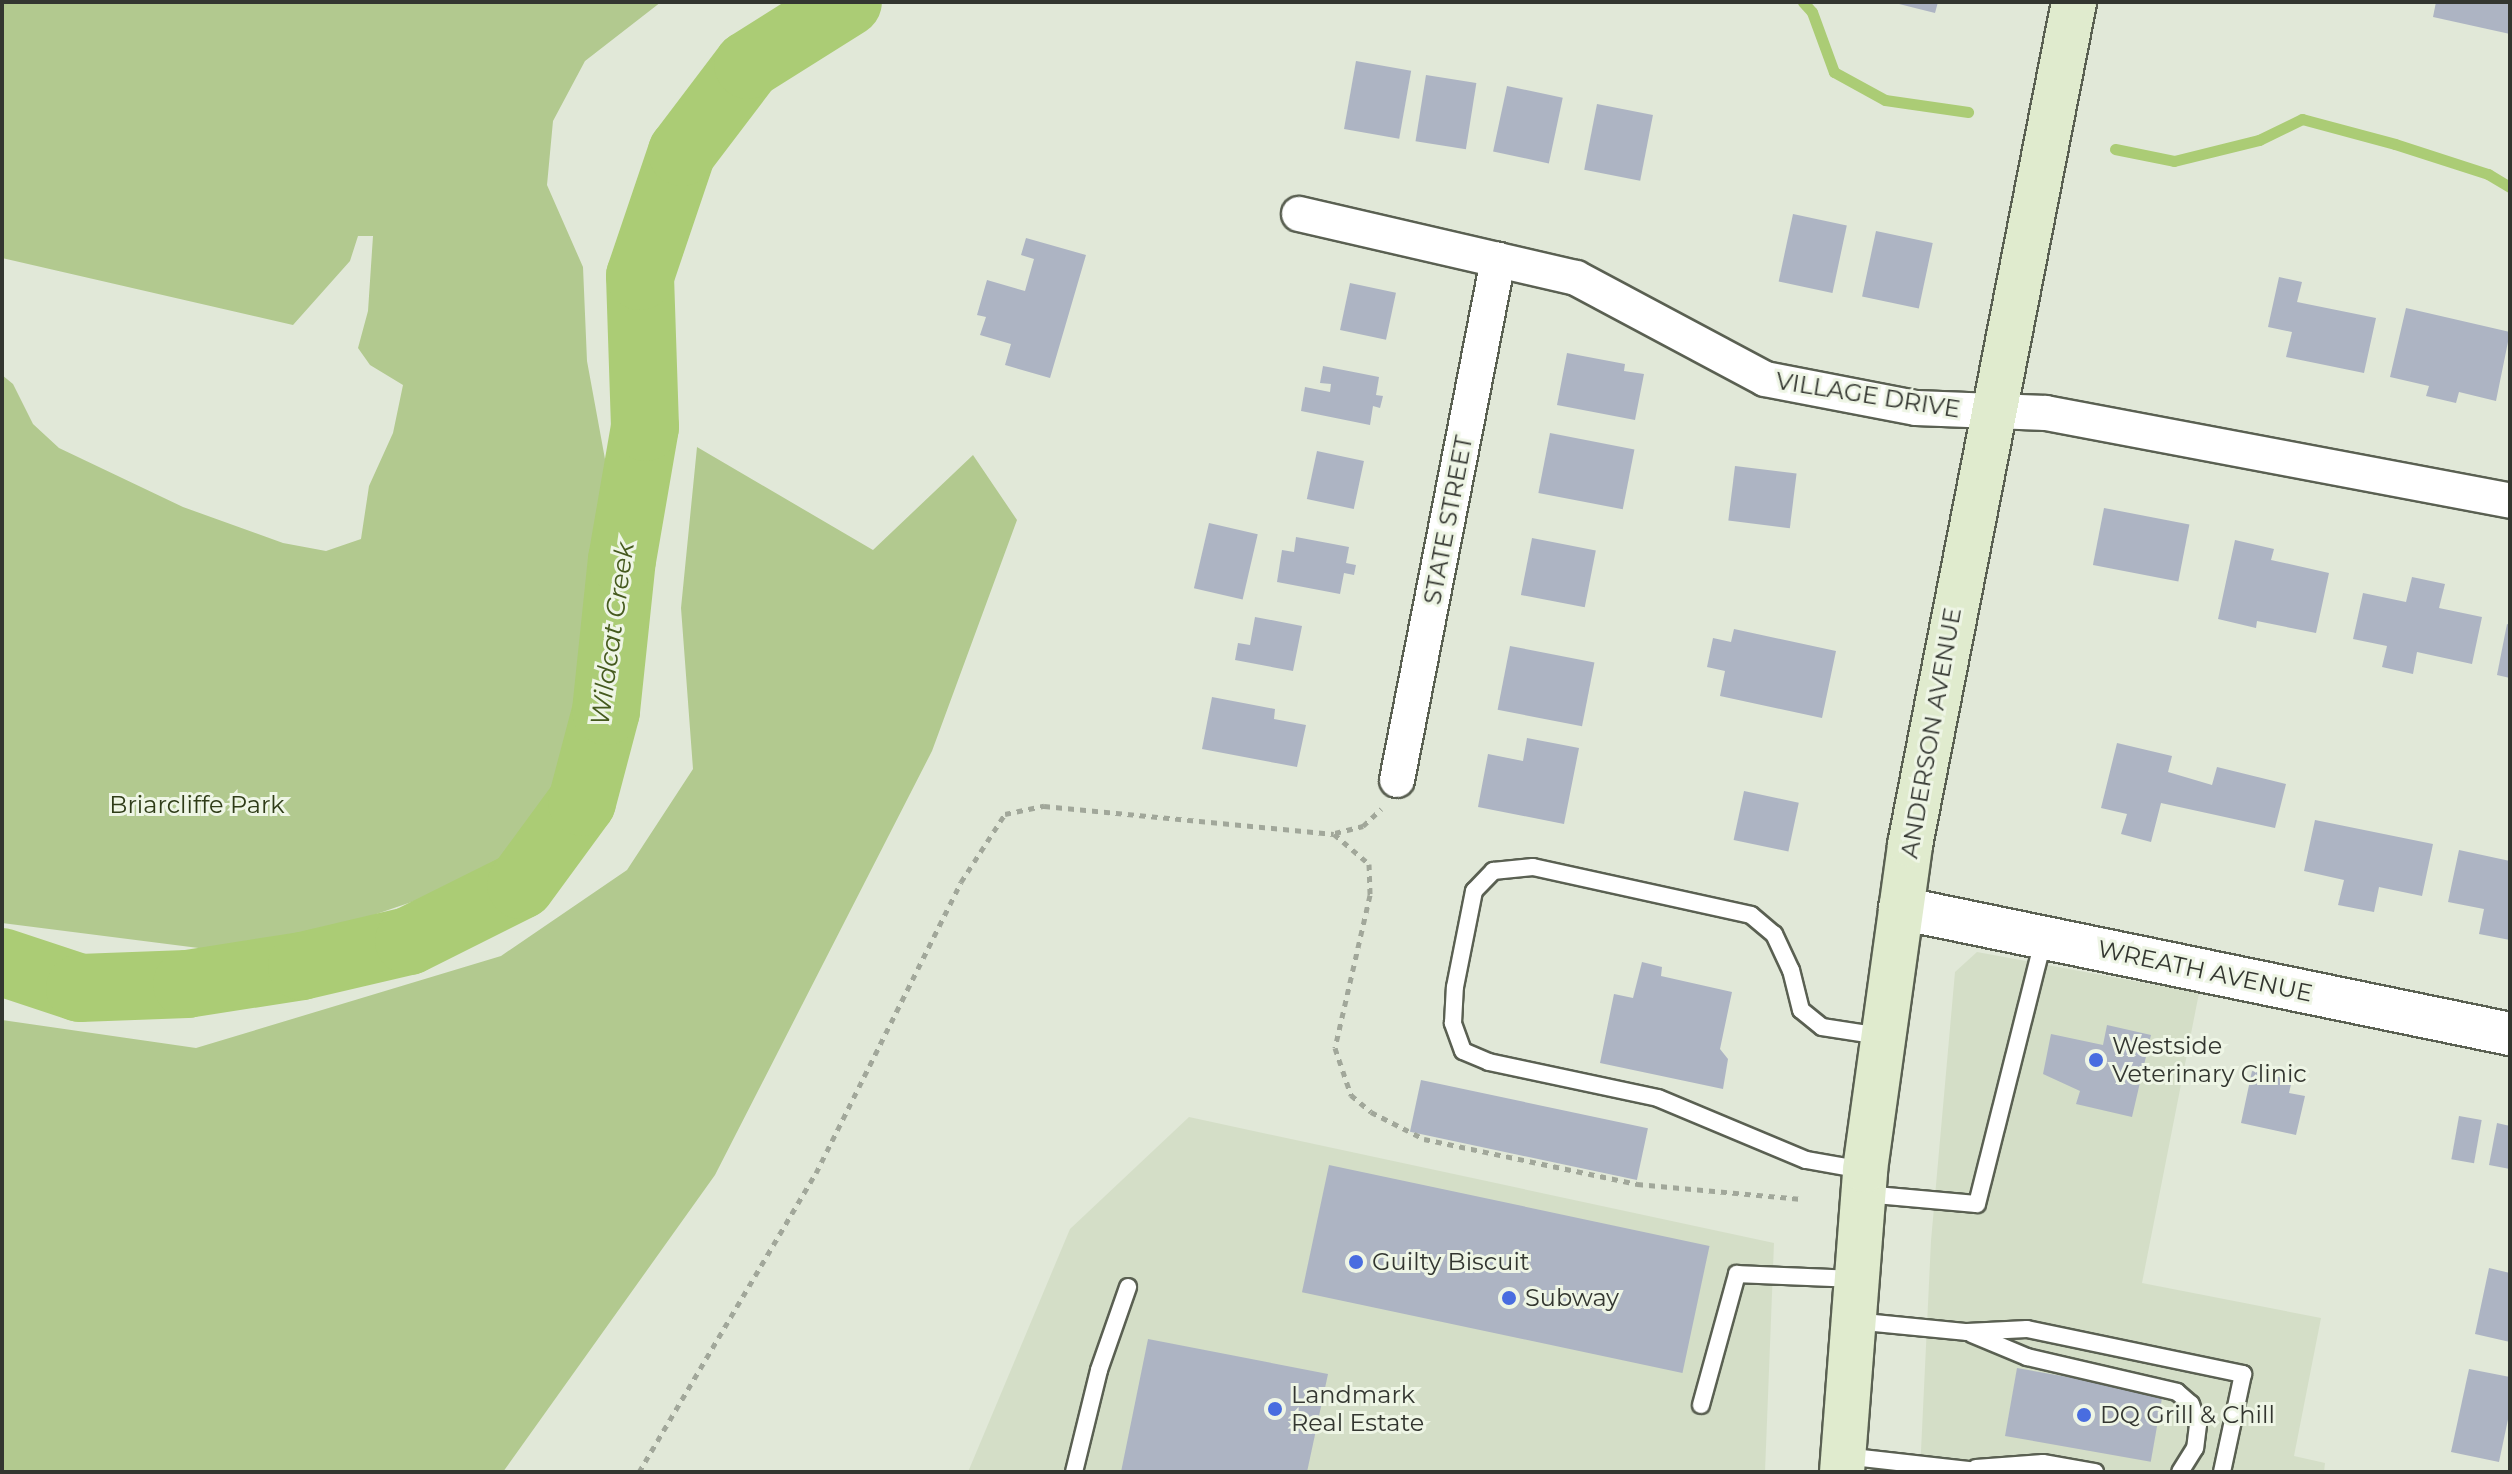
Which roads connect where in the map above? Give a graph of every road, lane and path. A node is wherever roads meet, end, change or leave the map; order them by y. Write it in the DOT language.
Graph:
graph roads {
  1 [pos="2074,2"];
  2 [pos="1299,214"];
  3 [pos="1498,260"];
  4 [pos="1990,413"];
  5 [pos="2510,501"];
  6 [pos="1397,780"];
  7 [pos="1334,834"];
  8 [pos="1900,908"];
  9 [pos="2044,937"];
  10 [pos="2510,1034"];
  11 [pos="1880,1036"];
  12 [pos="1864,1182"];
  13 [pos="1801,1199"];
  14 [pos="1854,1279"];
  15 [pos="1128,1287"];
  16 [pos="1850,1321"];
  17 [pos="1967,1332"];
  18 [pos="1701,1405"];
  19 [pos="1842,1464"];
  20 [pos="1978,1470"];
  21 [pos="639,1472"];
  22 [pos="1074,1472"];
  23 [pos="2095,1472"];
  24 [pos="2180,1472"];
  25 [pos="2222,1472"];
  1 -- 4 [label="main road, ANDERSON AVENUE"];
  2 -- 3 [label="street, VILLAGE DRIVE"];
  3 -- 4 [label="street, VILLAGE DRIVE"];
  3 -- 6 [label="street, STATE STREET"];
  4 -- 5 [label="street, VILLAGE DRIVE"];
  4 -- 8 [label="main road, ANDERSON AVENUE"];
  6 -- 7 [label="path"];
  7 -- 13 [label="path"];
  7 -- 21 [label="path"];
  8 -- 9 [label="street, WREATH AVENUE"];
  8 -- 11 [label="main road, ANDERSON AVENUE"];
  9 -- 10 [label="street, WREATH AVENUE"];
  9 -- 12 [label="lane"];
  11 -- 12 [label="main road, ANDERSON AVENUE"];
  11 -- 12 [label="lane"];
  12 -- 14 [label="main road, ANDERSON AVENUE"];
  14 -- 16 [label="main road, ANDERSON AVENUE"];
  14 -- 18 [label="lane"];
  15 -- 22 [label="lane"];
  16 -- 17 [label="lane"];
  16 -- 19 [label="main road, ANDERSON AVENUE"];
  17 -- 24 [label="lane"];
  17 -- 25 [label="lane"];
  19 -- 20 [label="lane"];
  20 -- 23 [label="lane"];
}
